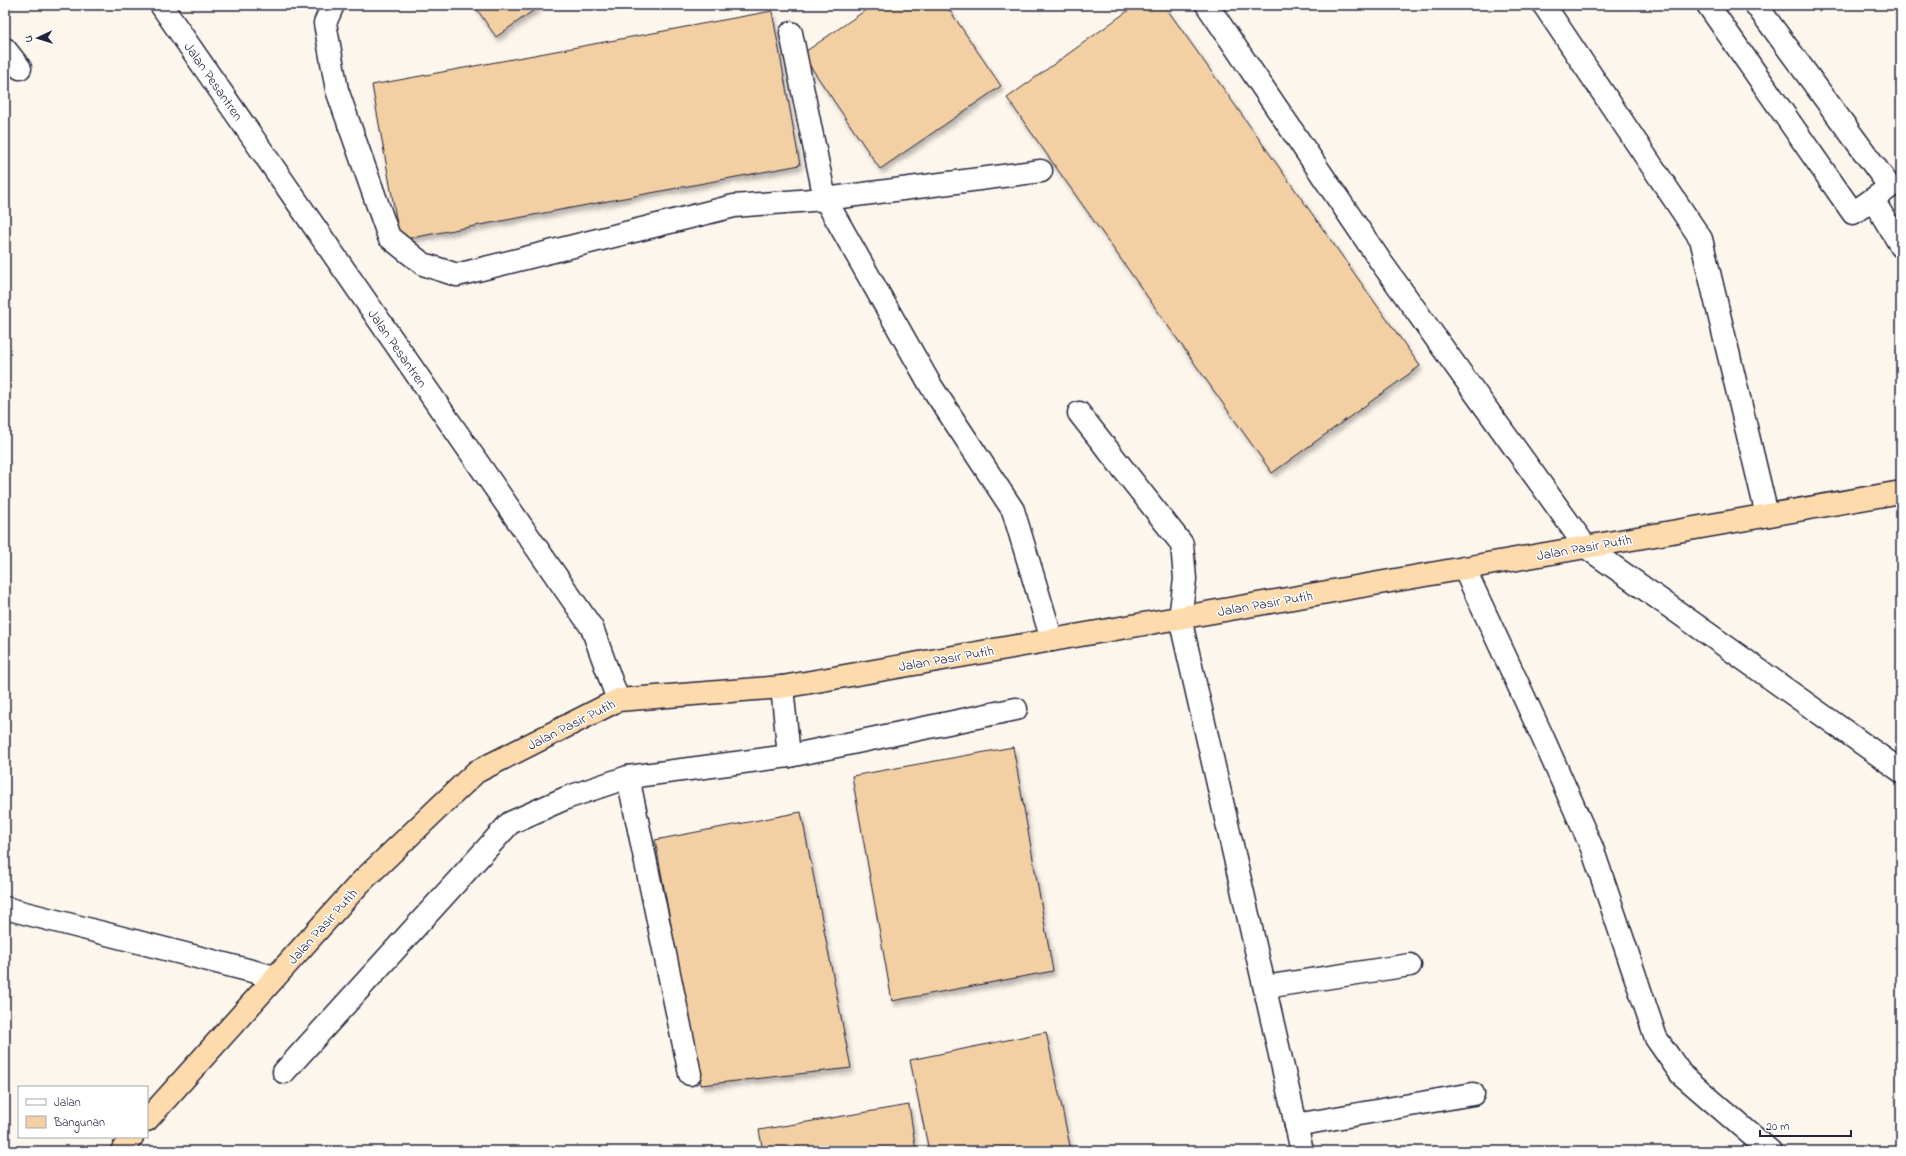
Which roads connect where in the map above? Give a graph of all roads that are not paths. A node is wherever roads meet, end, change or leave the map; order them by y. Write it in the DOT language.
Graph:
graph roads {
  1 [pos="161,5"];
  2 [pos="333,5"];
  3 [pos="1207,5"];
  4 [pos="1544,5"];
  5 [pos="1708,5"];
  6 [pos="1756,5"];
  7 [pos="791,33"];
  8 [pos="5,49"];
  9 [pos="20,68"];
  10 [pos="1041,171"];
  11 [pos="825,199"];
  12 [pos="1873,200"];
  13 [pos="1901,246"];
  14 [pos="1079,413"];
  15 [pos="1901,492"];
  16 [pos="1767,515"];
  17 [pos="1586,547"];
  18 [pos="1464,568"];
  19 [pos="1180,618"];
  20 [pos="1052,640"];
  21 [pos="782,687"];
  22 [pos="618,700"];
  23 [pos="1016,709"];
  24 [pos="789,756"];
  25 [pos="1901,771"];
  26 [pos="628,777"];
  27 [pos="5,908"];
  28 [pos="1410,965"];
  29 [pos="275,977"];
  30 [pos="1264,987"];
  31 [pos="284,1072"];
  32 [pos="690,1074"];
  33 [pos="1473,1094"];
  34 [pos="148,1119"];
  35 [pos="1296,1125"];
  36 [pos="131,1138"];
  37 [pos="122,1151"];
  38 [pos="1302,1151"];
  39 [pos="1770,1151"];
  1 -- 22 [label="street, Jalan Pesantren"];
  2 -- 11 [label="street"];
  3 -- 17 [label="street"];
  4 -- 16 [label="street"];
  5 -- 12 [label="street"];
  6 -- 12 [label="street"];
  7 -- 11 [label="street"];
  8 -- 9 [label="street"];
  10 -- 11 [label="street"];
  11 -- 20 [label="street"];
  12 -- 13 [label="street"];
  14 -- 19 [label="street"];
  15 -- 16 [label="highway, Jalan Pasir Putih"];
  16 -- 17 [label="highway, Jalan Pasir Putih"];
  17 -- 18 [label="highway, Jalan Pasir Putih"];
  17 -- 25 [label="street"];
  18 -- 19 [label="highway, Jalan Pasir Putih"];
  18 -- 39 [label="street"];
  19 -- 20 [label="highway, Jalan Pasir Putih"];
  19 -- 30 [label="street"];
  20 -- 21 [label="highway, Jalan Pasir Putih"];
  21 -- 22 [label="highway, Jalan Pasir Putih"];
  21 -- 24 [label="street"];
  22 -- 29 [label="highway, Jalan Pasir Putih"];
  23 -- 24 [label="street"];
  24 -- 26 [label="street"];
  26 -- 31 [label="street"];
  26 -- 32 [label="street"];
  27 -- 29 [label="street"];
  28 -- 30 [label="street"];
  29 -- 34 [label="highway, Jalan Pasir Putih"];
  30 -- 35 [label="street"];
  33 -- 35 [label="street"];
  35 -- 38 [label="street"];
  36 -- 37 [label="highway"];
}
